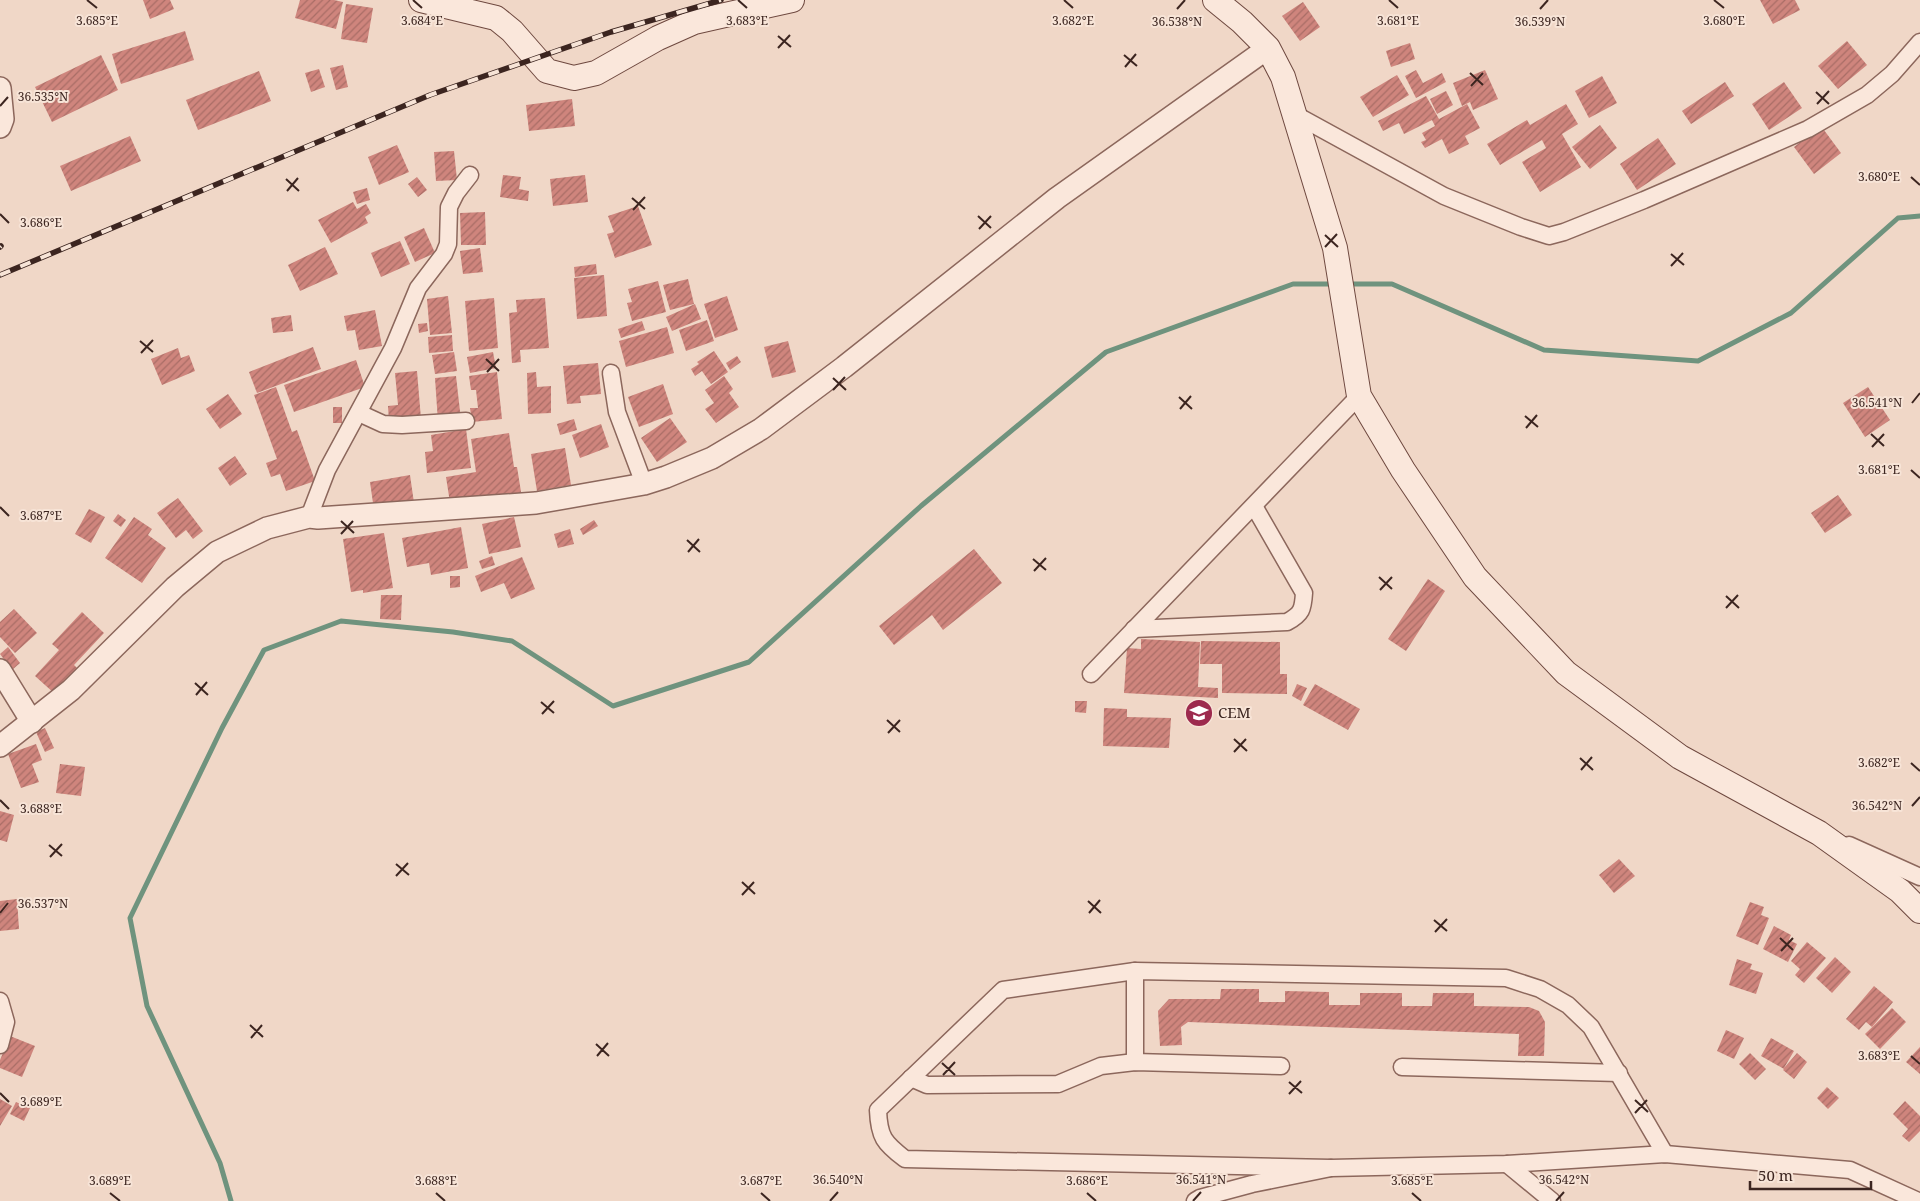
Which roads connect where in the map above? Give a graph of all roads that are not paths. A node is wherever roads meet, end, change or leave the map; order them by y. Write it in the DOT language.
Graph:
graph roads {
  1 [pos="421,0"];
  2 [pos="792,0"];
  3 [pos="1214,0"];
  4 [pos="1920,42"];
  5 [pos="1268,48"];
  6 [pos="0,88"];
  7 [pos="1296,115"];
  8 [pos="0,127"];
  9 [pos="470,176"];
  10 [pos="611,373"];
  11 [pos="1359,396"];
  12 [pos="359,413"];
  13 [pos="466,421"];
  14 [pos="644,484"];
  15 [pos="1254,506"];
  16 [pos="310,517"];
  17 [pos="1134,629"];
  18 [pos="0,670"];
  19 [pos="1091,674"];
  20 [pos="32,722"];
  21 [pos="0,746"];
  22 [pos="1807,827"];
  23 [pos="1920,877"];
  24 [pos="1920,911"];
  25 [pos="1135,971"];
  26 [pos="0,1001"];
  27 [pos="0,1046"];
  28 [pos="1135,1062"];
  29 [pos="1281,1066"];
  30 [pos="1402,1067"];
  31 [pos="1619,1073"];
  32 [pos="911,1078"];
  33 [pos="1664,1154"];
  34 [pos="1507,1164"];
  35 [pos="1331,1168"];
  36 [pos="1195,1201"];
  37 [pos="1552,1201"];
  38 [pos="1918,1201"];
  1 -- 2 [label="main road"];
  3 -- 5 [label="main road"];
  4 -- 7 [label="street"];
  5 -- 7 [label="main road"];
  5 -- 14 [label="street"];
  6 -- 8 [label="street"];
  7 -- 11 [label="main road"];
  9 -- 12 [label="street"];
  10 -- 14 [label="street"];
  11 -- 15 [label="street"];
  11 -- 22 [label="main road"];
  12 -- 13 [label="street"];
  12 -- 16 [label="street"];
  14 -- 16 [label="street"];
  15 -- 17 [label="street"];
  15 -- 17 [label="street"];
  16 -- 20 [label="street"];
  17 -- 19 [label="street"];
  18 -- 20 [label="street"];
  20 -- 21 [label="street"];
  22 -- 23 [label="street"];
  22 -- 24 [label="main road"];
  25 -- 28 [label="street"];
  25 -- 31 [label="street"];
  25 -- 32 [label="street"];
  26 -- 27 [label="street"];
  28 -- 29 [label="street"];
  28 -- 32 [label="street"];
  30 -- 31 [label="street"];
  31 -- 33 [label="street"];
  32 -- 35 [label="street"];
  33 -- 34 [label="street"];
  33 -- 38 [label="street"];
  34 -- 35 [label="street"];
  34 -- 37 [label="street"];
  35 -- 36 [label="street"];
}
